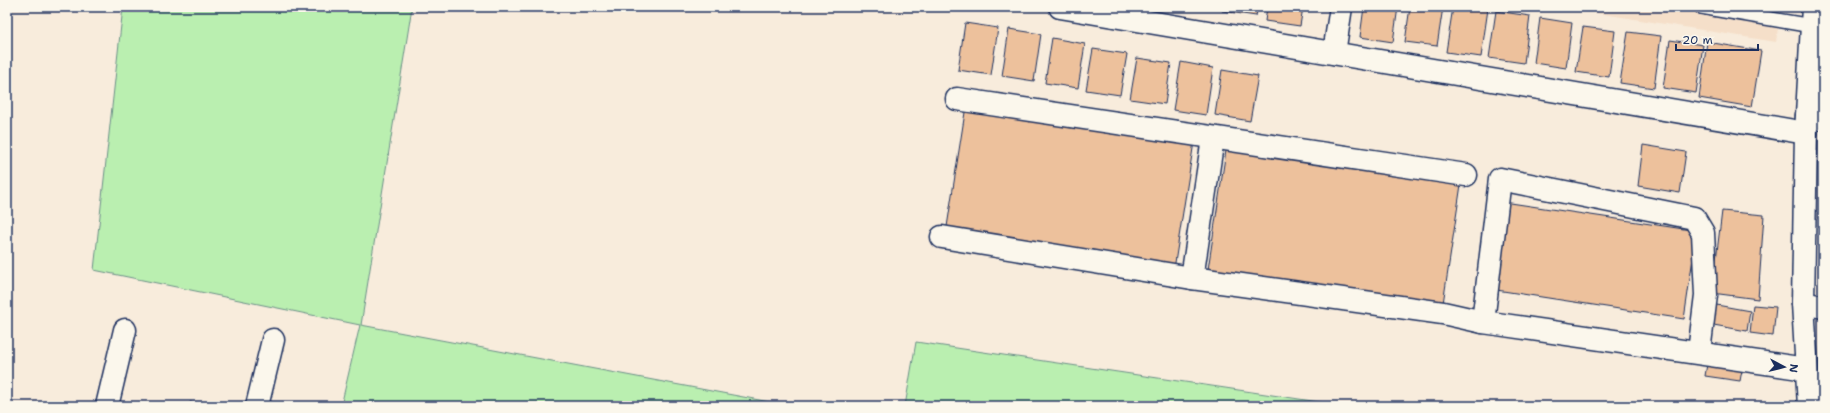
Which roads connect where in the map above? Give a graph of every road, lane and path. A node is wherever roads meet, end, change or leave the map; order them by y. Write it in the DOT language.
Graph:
graph roads {
  1 [pos="1060,7"];
  2 [pos="1341,7"];
  3 [pos="1701,7"];
  4 [pos="1812,17"];
  5 [pos="1334,53"];
  6 [pos="956,99"];
  7 [pos="1812,123"];
  8 [pos="1212,138"];
  9 [pos="1466,175"];
  10 [pos="942,237"];
  11 [pos="1192,278"];
  12 [pos="1813,305"];
  13 [pos="1483,322"];
  14 [pos="125,330"];
  15 [pos="273,340"];
  16 [pos="1700,352"];
  17 [pos="1806,369"];
  18 [pos="107,406"];
  19 [pos="257,406"];
  20 [pos="1809,406"];
  1 -- 5 [label="street"];
  2 -- 5 [label="street"];
  3 -- 4 [label="lane"];
  4 -- 7 [label="street"];
  5 -- 7 [label="street"];
  6 -- 8 [label="street"];
  7 -- 12 [label="street"];
  8 -- 9 [label="street"];
  8 -- 11 [label="street"];
  10 -- 11 [label="street"];
  11 -- 13 [label="street"];
  12 -- 17 [label="street"];
  13 -- 16 [label="street"];
  13 -- 16 [label="street"];
  14 -- 18 [label="street"];
  15 -- 19 [label="street"];
  16 -- 17 [label="street"];
  17 -- 20 [label="street"];
}
